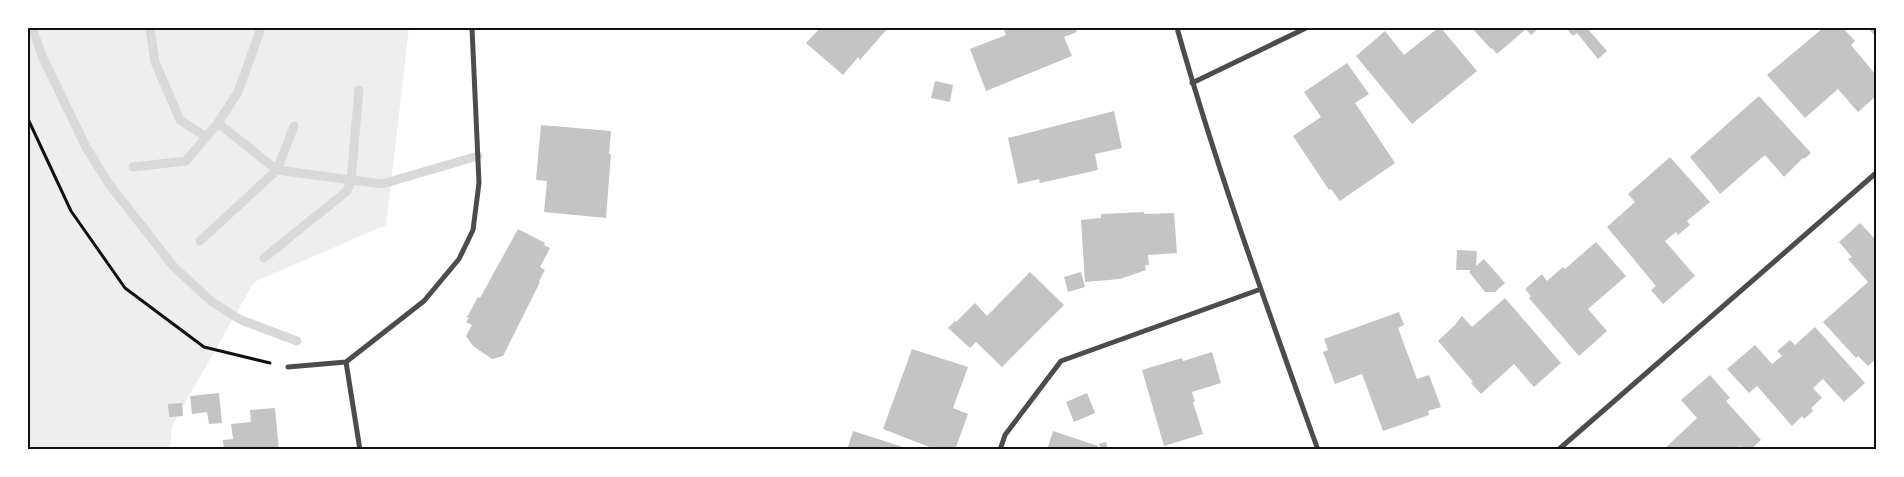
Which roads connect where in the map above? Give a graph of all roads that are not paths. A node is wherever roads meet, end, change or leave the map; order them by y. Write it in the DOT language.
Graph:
graph roads {
  1 [pos="472,28"];
  2 [pos="1177,28"];
  3 [pos="1306,28"];
  4 [pos="1192,83"];
  5 [pos="1876,173"];
  6 [pos="1261,289"];
  7 [pos="346,362"];
  8 [pos="288,367"];
  9 [pos="360,450"];
  10 [pos="1000,450"];
  11 [pos="1318,450"];
  12 [pos="1558,450"];
  1 -- 7 [label="street"];
  2 -- 4 [label="street"];
  3 -- 4 [label="street"];
  4 -- 6 [label="street"];
  5 -- 12 [label="street"];
  6 -- 10 [label="street"];
  6 -- 11 [label="street"];
  7 -- 8 [label="street"];
  7 -- 9 [label="street"];
}
